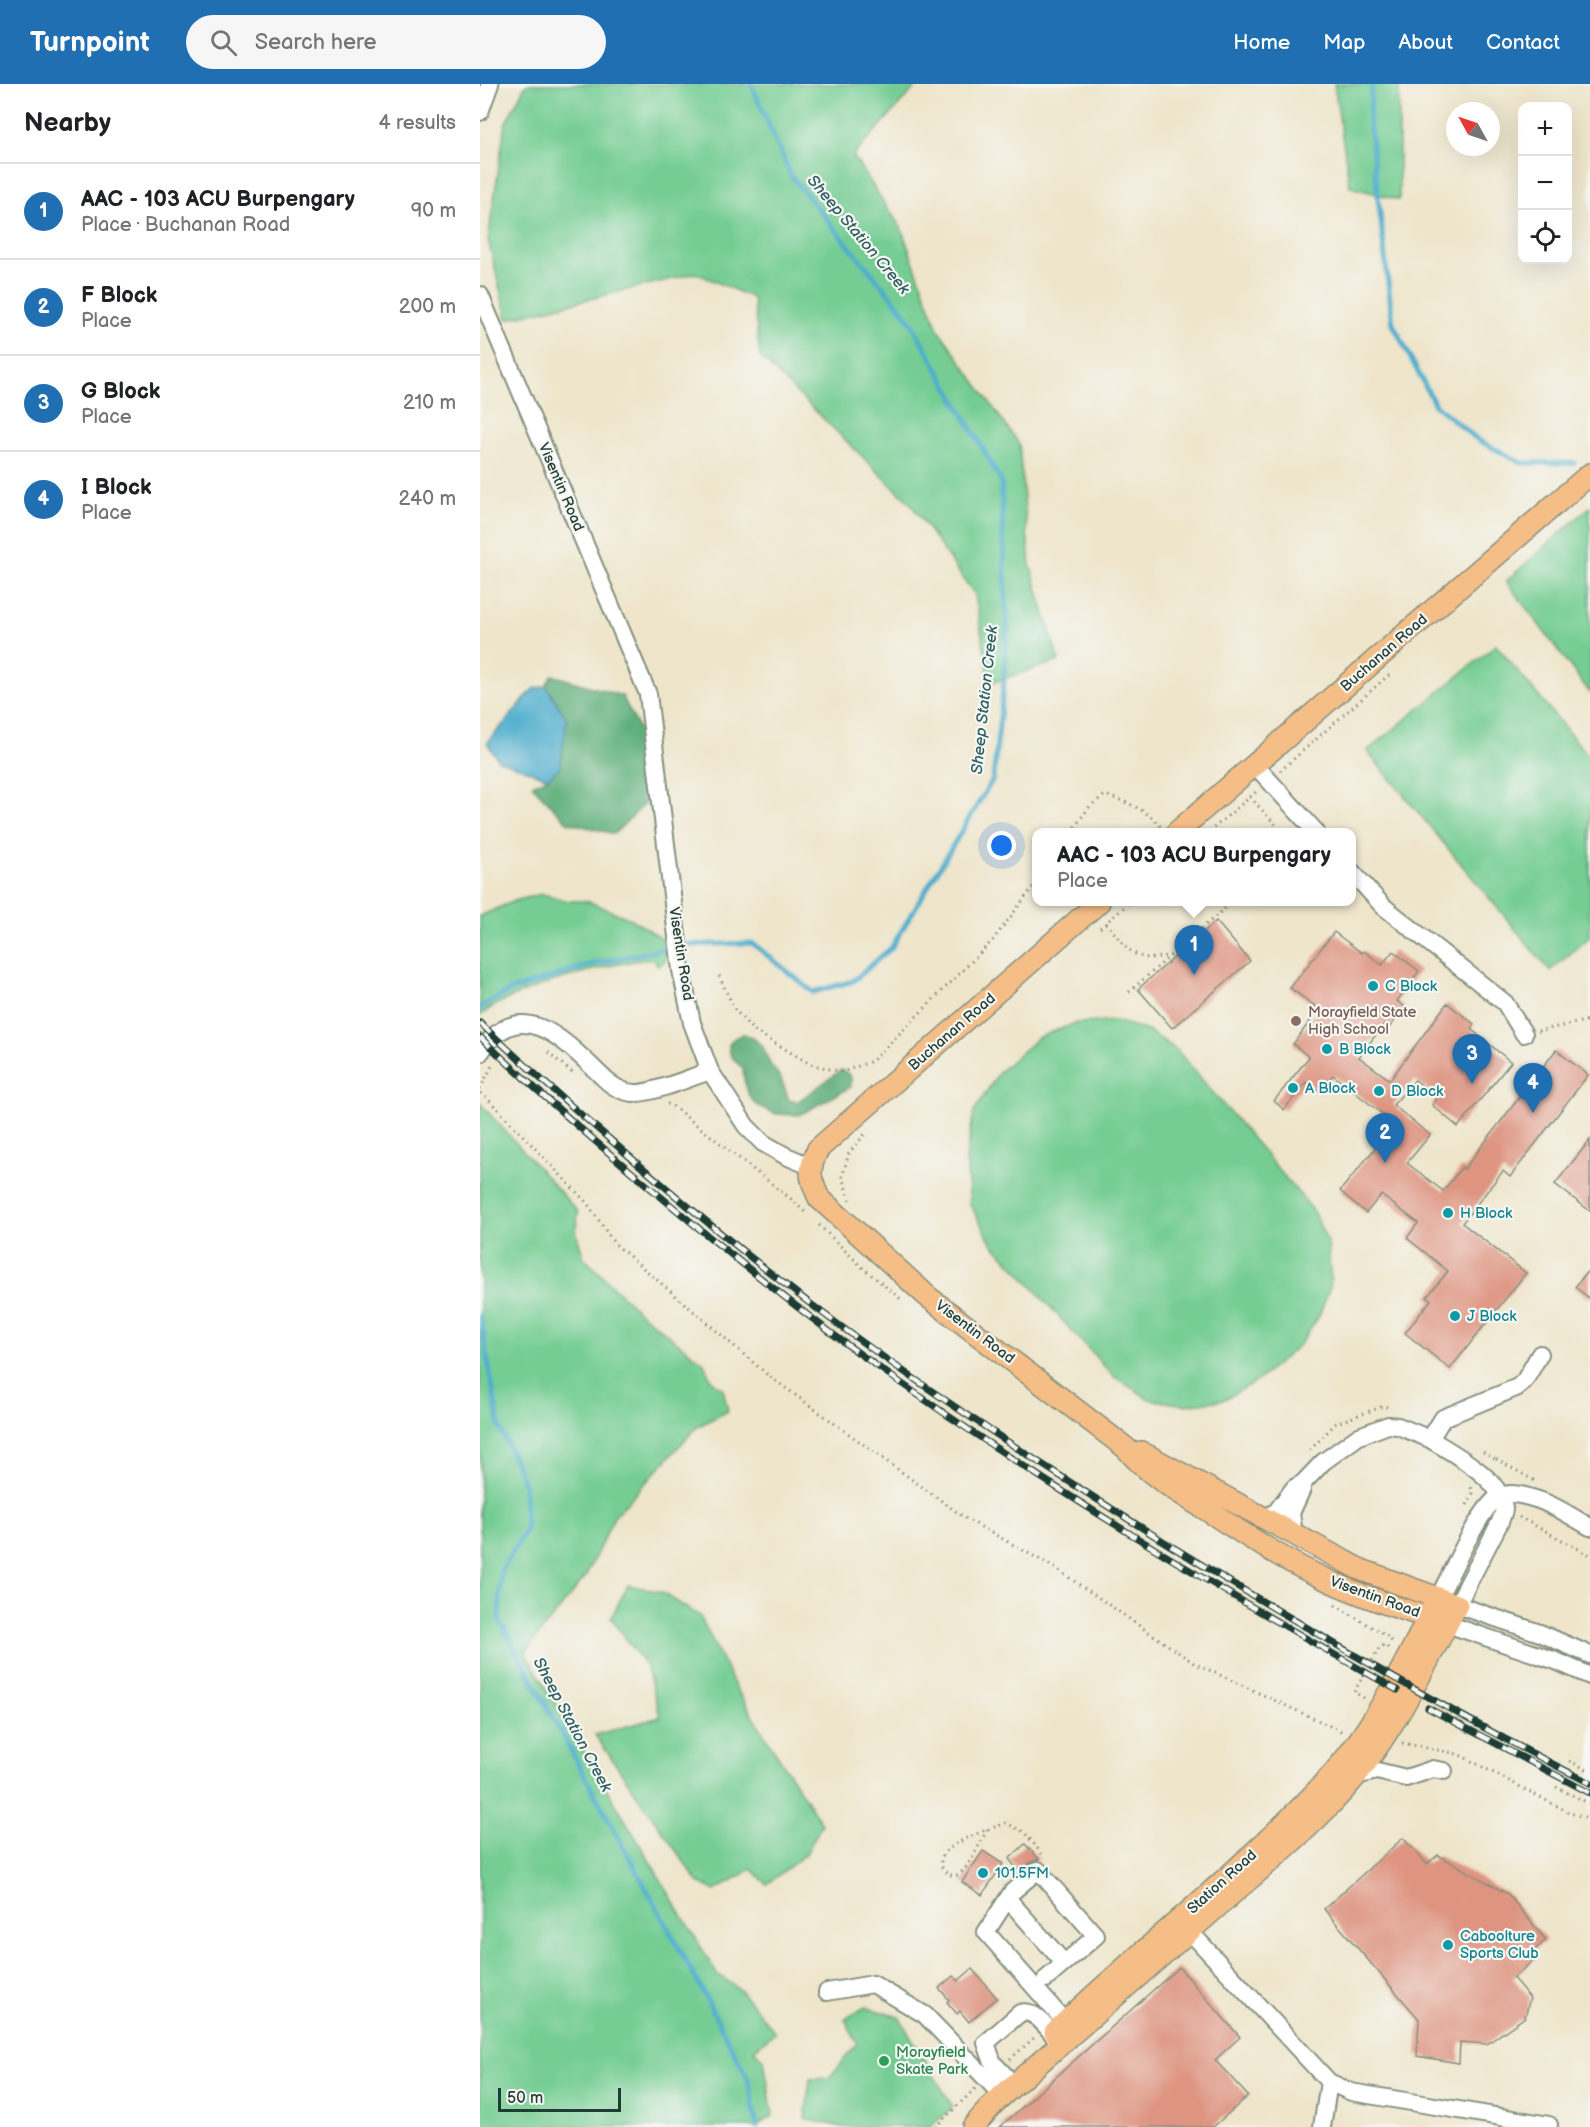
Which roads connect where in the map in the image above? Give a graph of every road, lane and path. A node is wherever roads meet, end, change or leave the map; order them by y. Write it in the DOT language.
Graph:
graph roads {
  1 [pos="490,84"];
  2 [pos="480,112"];
  3 [pos="480,295"];
  4 [pos="1590,474"];
  5 [pos="1255,765"];
  6 [pos="1250,797"];
  7 [pos="1074,828"];
  8 [pos="1162,828"];
  9 [pos="1182,828"];
  10 [pos="1277,828"];
  11 [pos="1312,828"];
  12 [pos="1356,876"];
  13 [pos="1032,888"];
  14 [pos="1094,906"];
  15 [pos="1125,906"];
  16 [pos="1227,906"];
  17 [pos="1106,923"];
  18 [pos="1097,931"];
  19 [pos="1171,955"];
  20 [pos="719,976"];
  21 [pos="1129,992"];
  22 [pos="1590,1020"];
  23 [pos="1524,1034"];
  24 [pos="480,1053"];
  25 [pos="710,1071"];
  26 [pos="480,1093"];
  27 [pos="867,1132"];
  28 [pos="810,1166"];
  29 [pos="850,1201"];
  30 [pos="1540,1354"];
  31 [pos="1393,1409"];
  32 [pos="1430,1440"];
  33 [pos="1126,1448"];
  34 [pos="1476,1448"];
  35 [pos="1304,1456"];
  36 [pos="1496,1459"];
  37 [pos="1482,1474"];
  38 [pos="1303,1483"];
  39 [pos="1544,1486"];
  40 [pos="1500,1496"];
  41 [pos="1464,1512"];
  42 [pos="1519,1517"];
  43 [pos="1264,1518"];
  44 [pos="1590,1527"];
  45 [pos="1294,1535"];
  46 [pos="1590,1555"];
  47 [pos="1443,1611"];
  48 [pos="1388,1637"];
  49 [pos="1590,1655"];
  50 [pos="1590,1676"];
  51 [pos="1354,1692"];
  52 [pos="1348,1734"];
  53 [pos="1399,1742"];
  54 [pos="1373,1753"];
  55 [pos="1347,1756"];
  56 [pos="1569,1761"];
  57 [pos="1444,1771"];
  58 [pos="1590,1771"];
  59 [pos="1397,1775"];
  60 [pos="1356,1776"];
  61 [pos="1556,1787"];
  62 [pos="1590,1804"];
  63 [pos="1590,1820"];
  64 [pos="987,1830"];
  65 [pos="1038,1870"];
  66 [pos="1008,1899"];
  67 [pos="1184,1926"];
  68 [pos="1064,1963"];
  69 [pos="1046,1979"];
  70 [pos="827,1992"];
  71 [pos="1059,2033"];
  72 [pos="1329,2082"];
  73 [pos="1005,2084"];
  74 [pos="1549,2125"];
  75 [pos="959,2127"];
  76 [pos="973,2127"];
  77 [pos="1322,2127"];
  1 -- 2 [label="street"];
  3 -- 25 [label="street, Visentin Road"];
  4 -- 5 [label="main road, Buchanan Road"];
  5 -- 9 [label="main road, Buchanan Road"];
  5 -- 11 [label="street"];
  6 -- 10 [label="path"];
  7 -- 8 [label="path"];
  12 -- 23 [label="street"];
  13 -- 20 [label="path"];
  14 -- 28 [label="main road, Buchanan Road"];
  15 -- 17 [label="path"];
  16 -- 19 [label="path"];
  17 -- 18 [label="path"];
  17 -- 19 [label="path"];
  19 -- 21 [label="path"];
  22 -- 23 [label="path"];
  24 -- 25 [label="street"];
  25 -- 28 [label="street, Visentin Road"];
  26 -- 52 [label="path"];
  27 -- 29 [label="path"];
  28 -- 33 [label="main road, Visentin Road"];
  30 -- 32 [label="street"];
  31 -- 35 [label="path"];
  32 -- 37 [label="street"];
  32 -- 38 [label="street"];
  33 -- 43 [label="main road, Visentin Road"];
  33 -- 47 [label="main road, Visentin Road"];
  34 -- 36 [label="path"];
  36 -- 37 [label="path"];
  36 -- 39 [label="path"];
  37 -- 40 [label="street"];
  37 -- 41 [label="path"];
  38 -- 43 [label="street"];
  38 -- 45 [label="street"];
  40 -- 44 [label="street"];
  40 -- 47 [label="street"];
  42 -- 46 [label="path"];
  43 -- 45 [label="main road, Visentin Road"];
  45 -- 47 [label="main road, Visentin Road"];
  47 -- 49 [label="street"];
  47 -- 50 [label="street"];
  47 -- 54 [label="main road, Station Road"];
  47 -- 55 [label="main road, Station Road"];
  48 -- 51 [label="path"];
  53 -- 63 [label="path"];
  54 -- 55 [label="street"];
  54 -- 59 [label="street"];
  54 -- 60 [label="main road, Station Road"];
  55 -- 67 [label="main road, Station Road"];
  56 -- 58 [label="path"];
  57 -- 59 [label="street"];
  59 -- 60 [label="street"];
  60 -- 67 [label="main road, Station Road"];
  61 -- 62 [label="path"];
  64 -- 64 [label="path"];
  64 -- 65 [label="path"];
  65 -- 66 [label="street"];
  65 -- 68 [label="street"];
  66 -- 68 [label="street"];
  66 -- 71 [label="street"];
  67 -- 71 [label="main road, Station Road"];
  67 -- 72 [label="street"];
  68 -- 69 [label="street"];
  70 -- 73 [label="street"];
  71 -- 73 [label="main road, Station Road"];
  71 -- 73 [label="street"];
  72 -- 74 [label="street"];
  72 -- 77 [label="street"];
  73 -- 75 [label="main road, Station Road"];
  73 -- 76 [label="main road, Station Road"];
}
